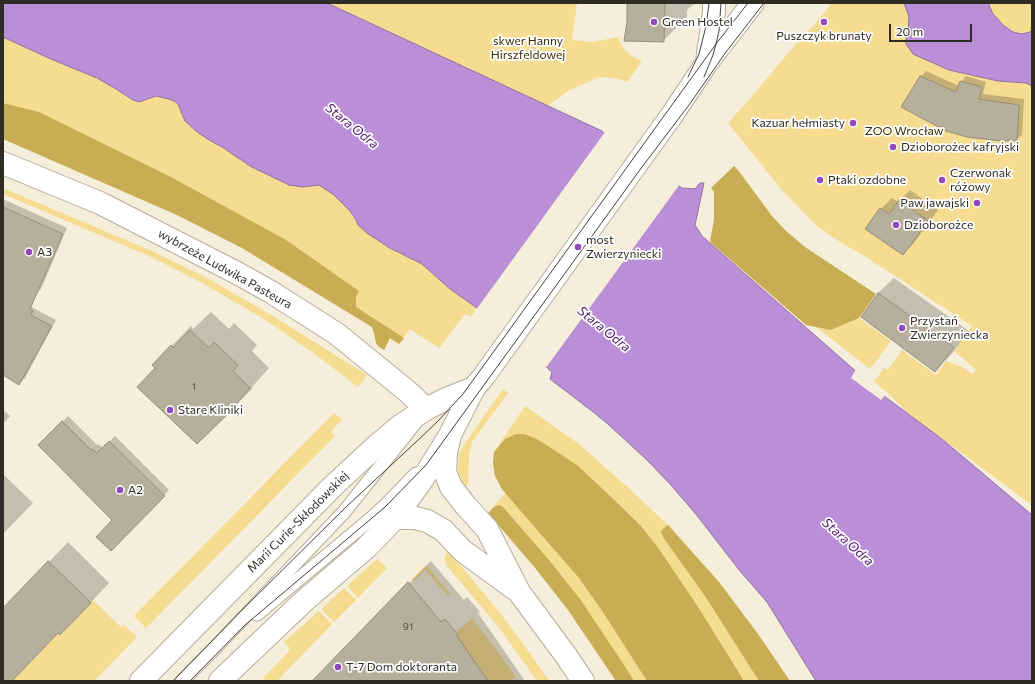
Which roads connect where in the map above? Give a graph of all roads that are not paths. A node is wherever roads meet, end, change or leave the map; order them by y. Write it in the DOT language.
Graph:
graph roads {
  1 [pos="714,3"];
  2 [pos="753,3"];
  3 [pos="706,64"];
  4 [pos="3,163"];
  5 [pos="479,382"];
  6 [pos="426,409"];
  7 [pos="450,435"];
  8 [pos="395,518"];
  9 [pos="519,592"];
  10 [pos="211,652"];
  11 [pos="141,681"];
  12 [pos="182,681"];
  13 [pos="220,681"];
  14 [pos="583,681"];
  1 -- 3 [label="main road"];
  2 -- 3 [label="main road"];
  3 -- 5 [label="main road"];
  4 -- 6 [label="main road, wybrzeże Ludwika Pasteura"];
  5 -- 6 [label="main road, Marii Curie-Skłodowskiej"];
  5 -- 7 [label="main road"];
  6 -- 10 [label="lane"];
  6 -- 11 [label="main road, Marii Curie-Skłodowskiej"];
  7 -- 8 [label="main road"];
  7 -- 9 [label="main road"];
  7 -- 10 [label="lane"];
  8 -- 9 [label="main road"];
  8 -- 13 [label="main road"];
  9 -- 14 [label="main road"];
  10 -- 12 [label="lane"];
}
